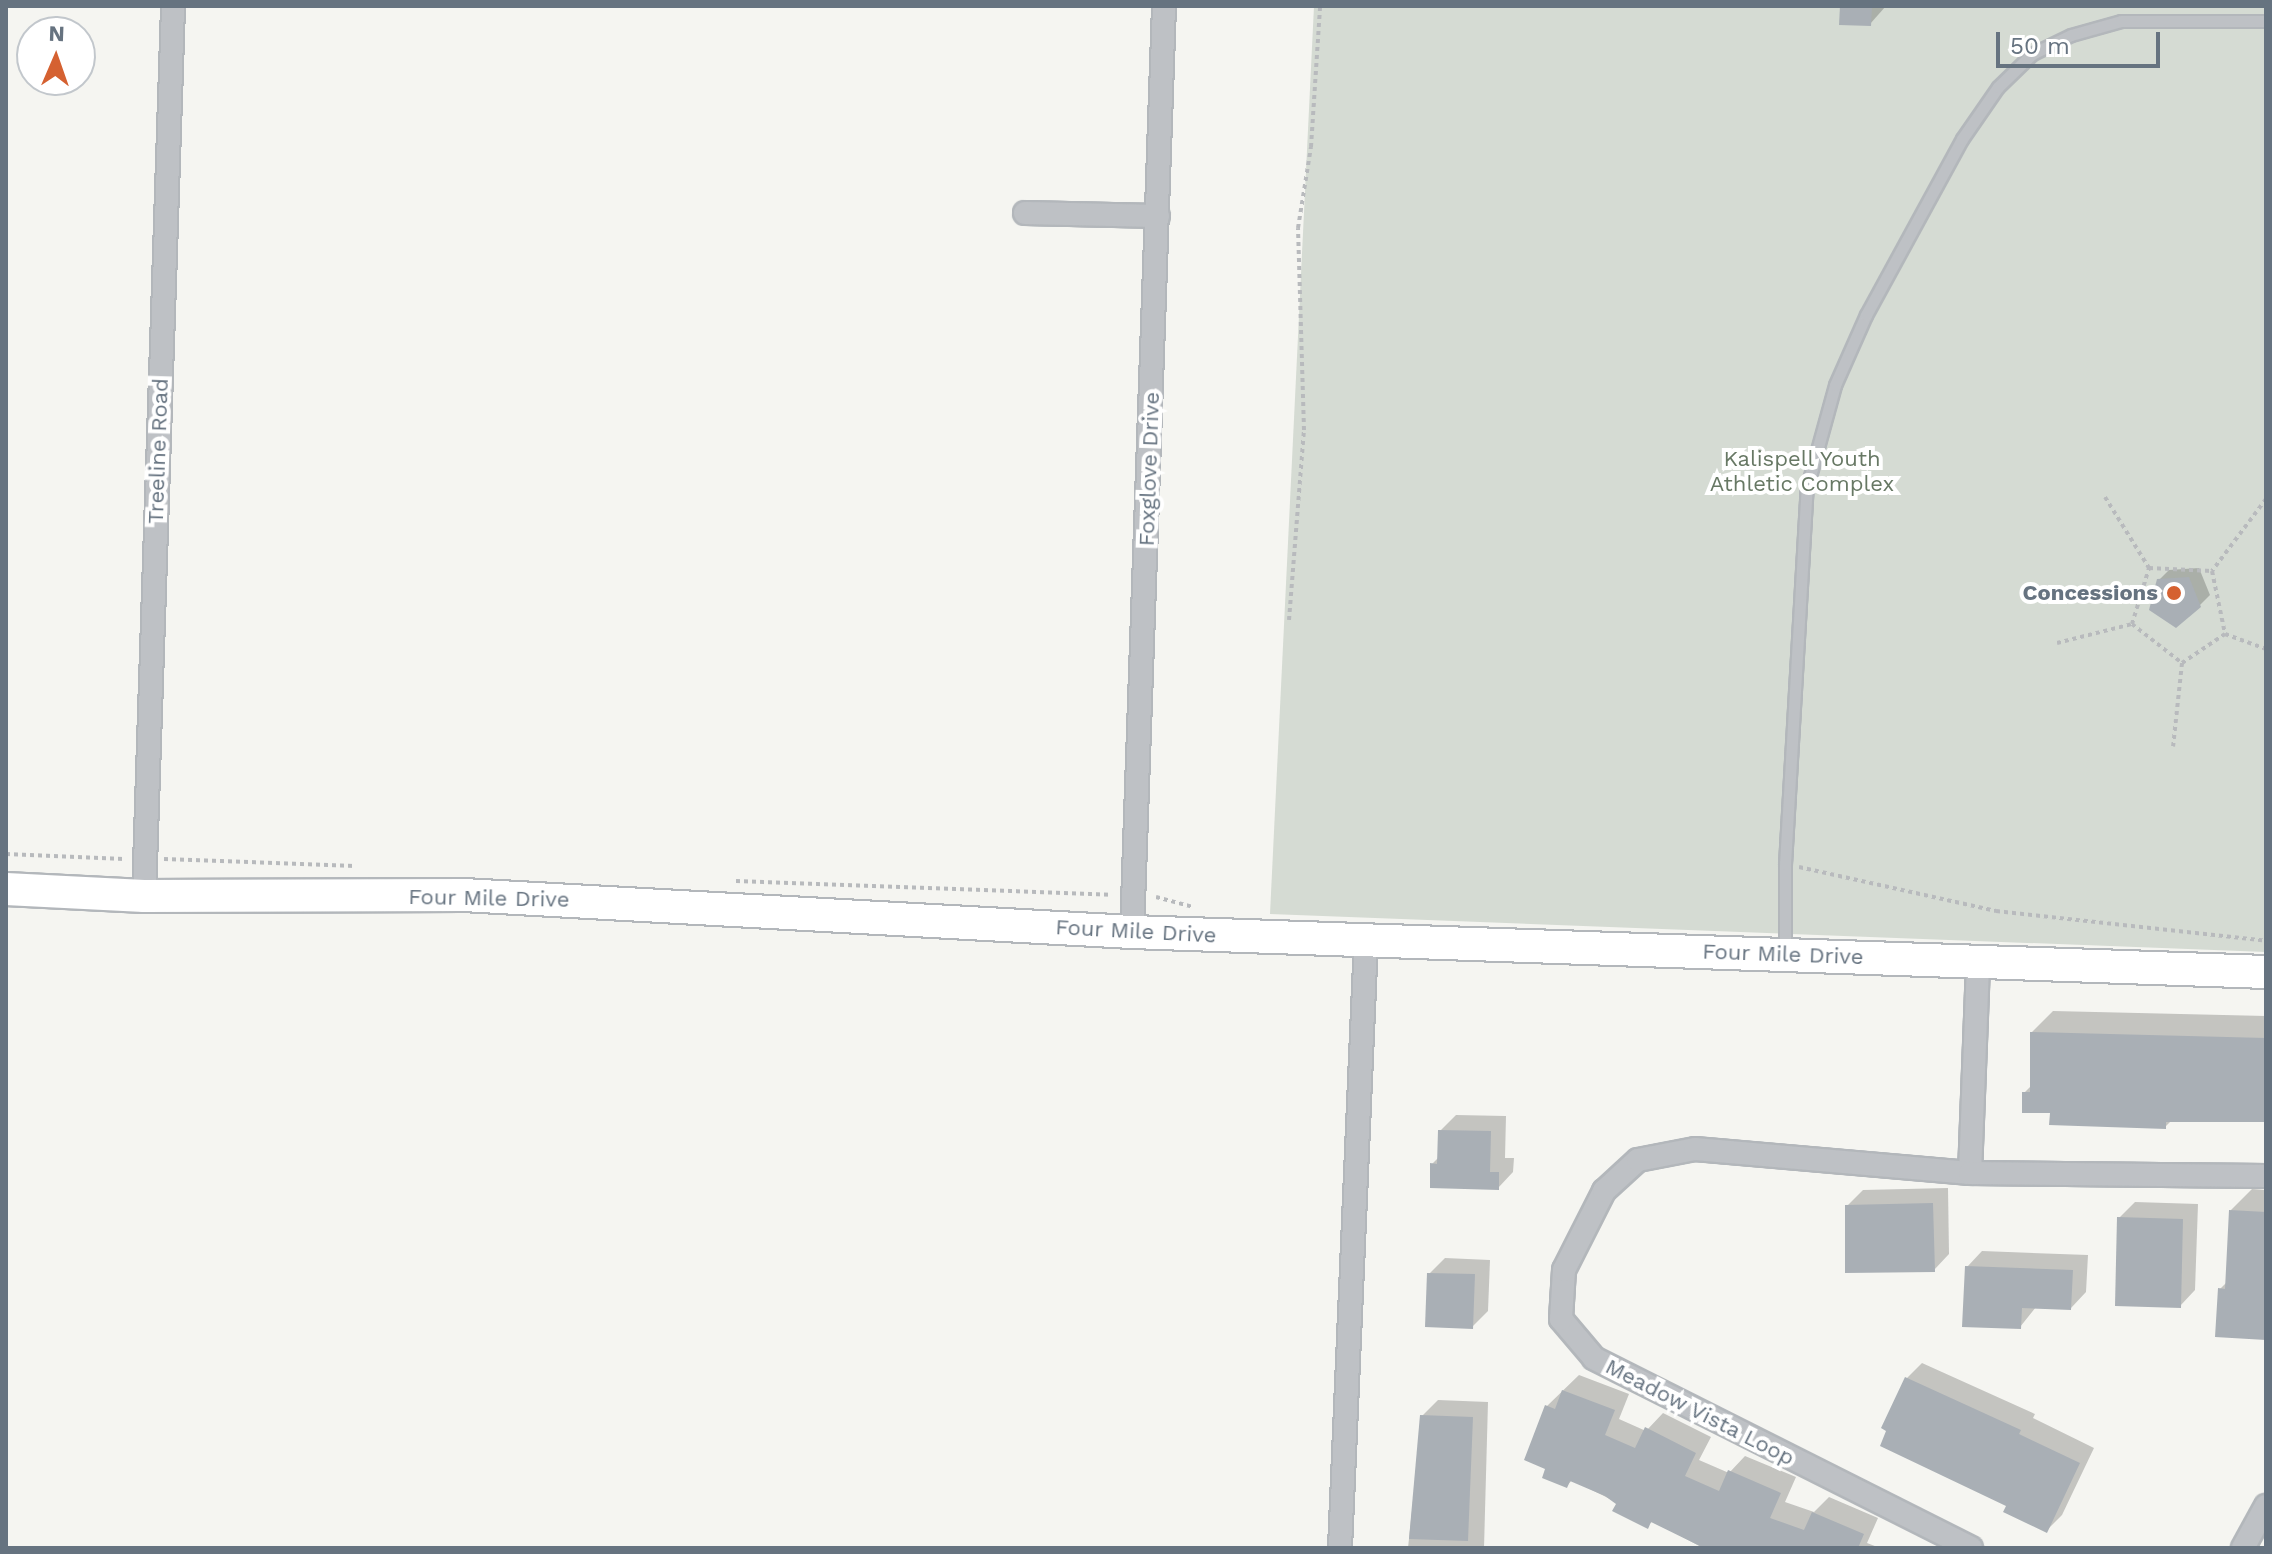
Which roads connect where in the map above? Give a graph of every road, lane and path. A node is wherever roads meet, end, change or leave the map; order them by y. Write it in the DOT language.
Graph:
graph roads {
  1 [pos="173,6"];
  2 [pos="1164,6"];
  3 [pos="1320,6"];
  4 [pos="2266,21"];
  5 [pos="1025,213"];
  6 [pos="1158,216"];
  7 [pos="2105,497"];
  8 [pos="2266,499"];
  9 [pos="2149,568"];
  10 [pos="2212,571"];
  11 [pos="1289,620"];
  12 [pos="2132,624"];
  13 [pos="2225,634"];
  14 [pos="2057,643"];
  15 [pos="2266,649"];
  16 [pos="2182,663"];
  17 [pos="2173,747"];
  18 [pos="1785,864"];
  19 [pos="6,889"];
  20 [pos="144,896"];
  21 [pos="1132,932"];
  22 [pos="1366,941"];
  23 [pos="2266,941"];
  24 [pos="1785,953"];
  25 [pos="1978,961"];
  26 [pos="2266,972"];
  27 [pos="1970,1173"];
  28 [pos="2266,1176"];
  29 [pos="2266,1506"];
  30 [pos="1340,1548"];
  31 [pos="1971,1548"];
  32 [pos="2243,1548"];
  1 -- 20 [label="street, Treeline Road"];
  2 -- 6 [label="street, Foxglove Drive"];
  3 -- 11 [label="path"];
  4 -- 18 [label="lane"];
  5 -- 6 [label="street"];
  6 -- 21 [label="street, Foxglove Drive"];
  7 -- 9 [label="path"];
  8 -- 10 [label="path"];
  9 -- 10 [label="path"];
  9 -- 12 [label="path"];
  10 -- 13 [label="path"];
  12 -- 14 [label="path"];
  12 -- 16 [label="path"];
  13 -- 15 [label="path"];
  13 -- 16 [label="path"];
  16 -- 17 [label="path"];
  18 -- 23 [label="path"];
  18 -- 24 [label="lane"];
  19 -- 20 [label="street, Four Mile Drive"];
  20 -- 21 [label="street, Four Mile Drive"];
  21 -- 22 [label="street, Four Mile Drive"];
  22 -- 24 [label="street, Four Mile Drive"];
  22 -- 30 [label="street"];
  24 -- 25 [label="street, Four Mile Drive"];
  25 -- 26 [label="street, Four Mile Drive"];
  25 -- 27 [label="street"];
  27 -- 28 [label="street, Meadow Vista Loop"];
  27 -- 31 [label="street, Meadow Vista Loop"];
  29 -- 32 [label="street"];
}
